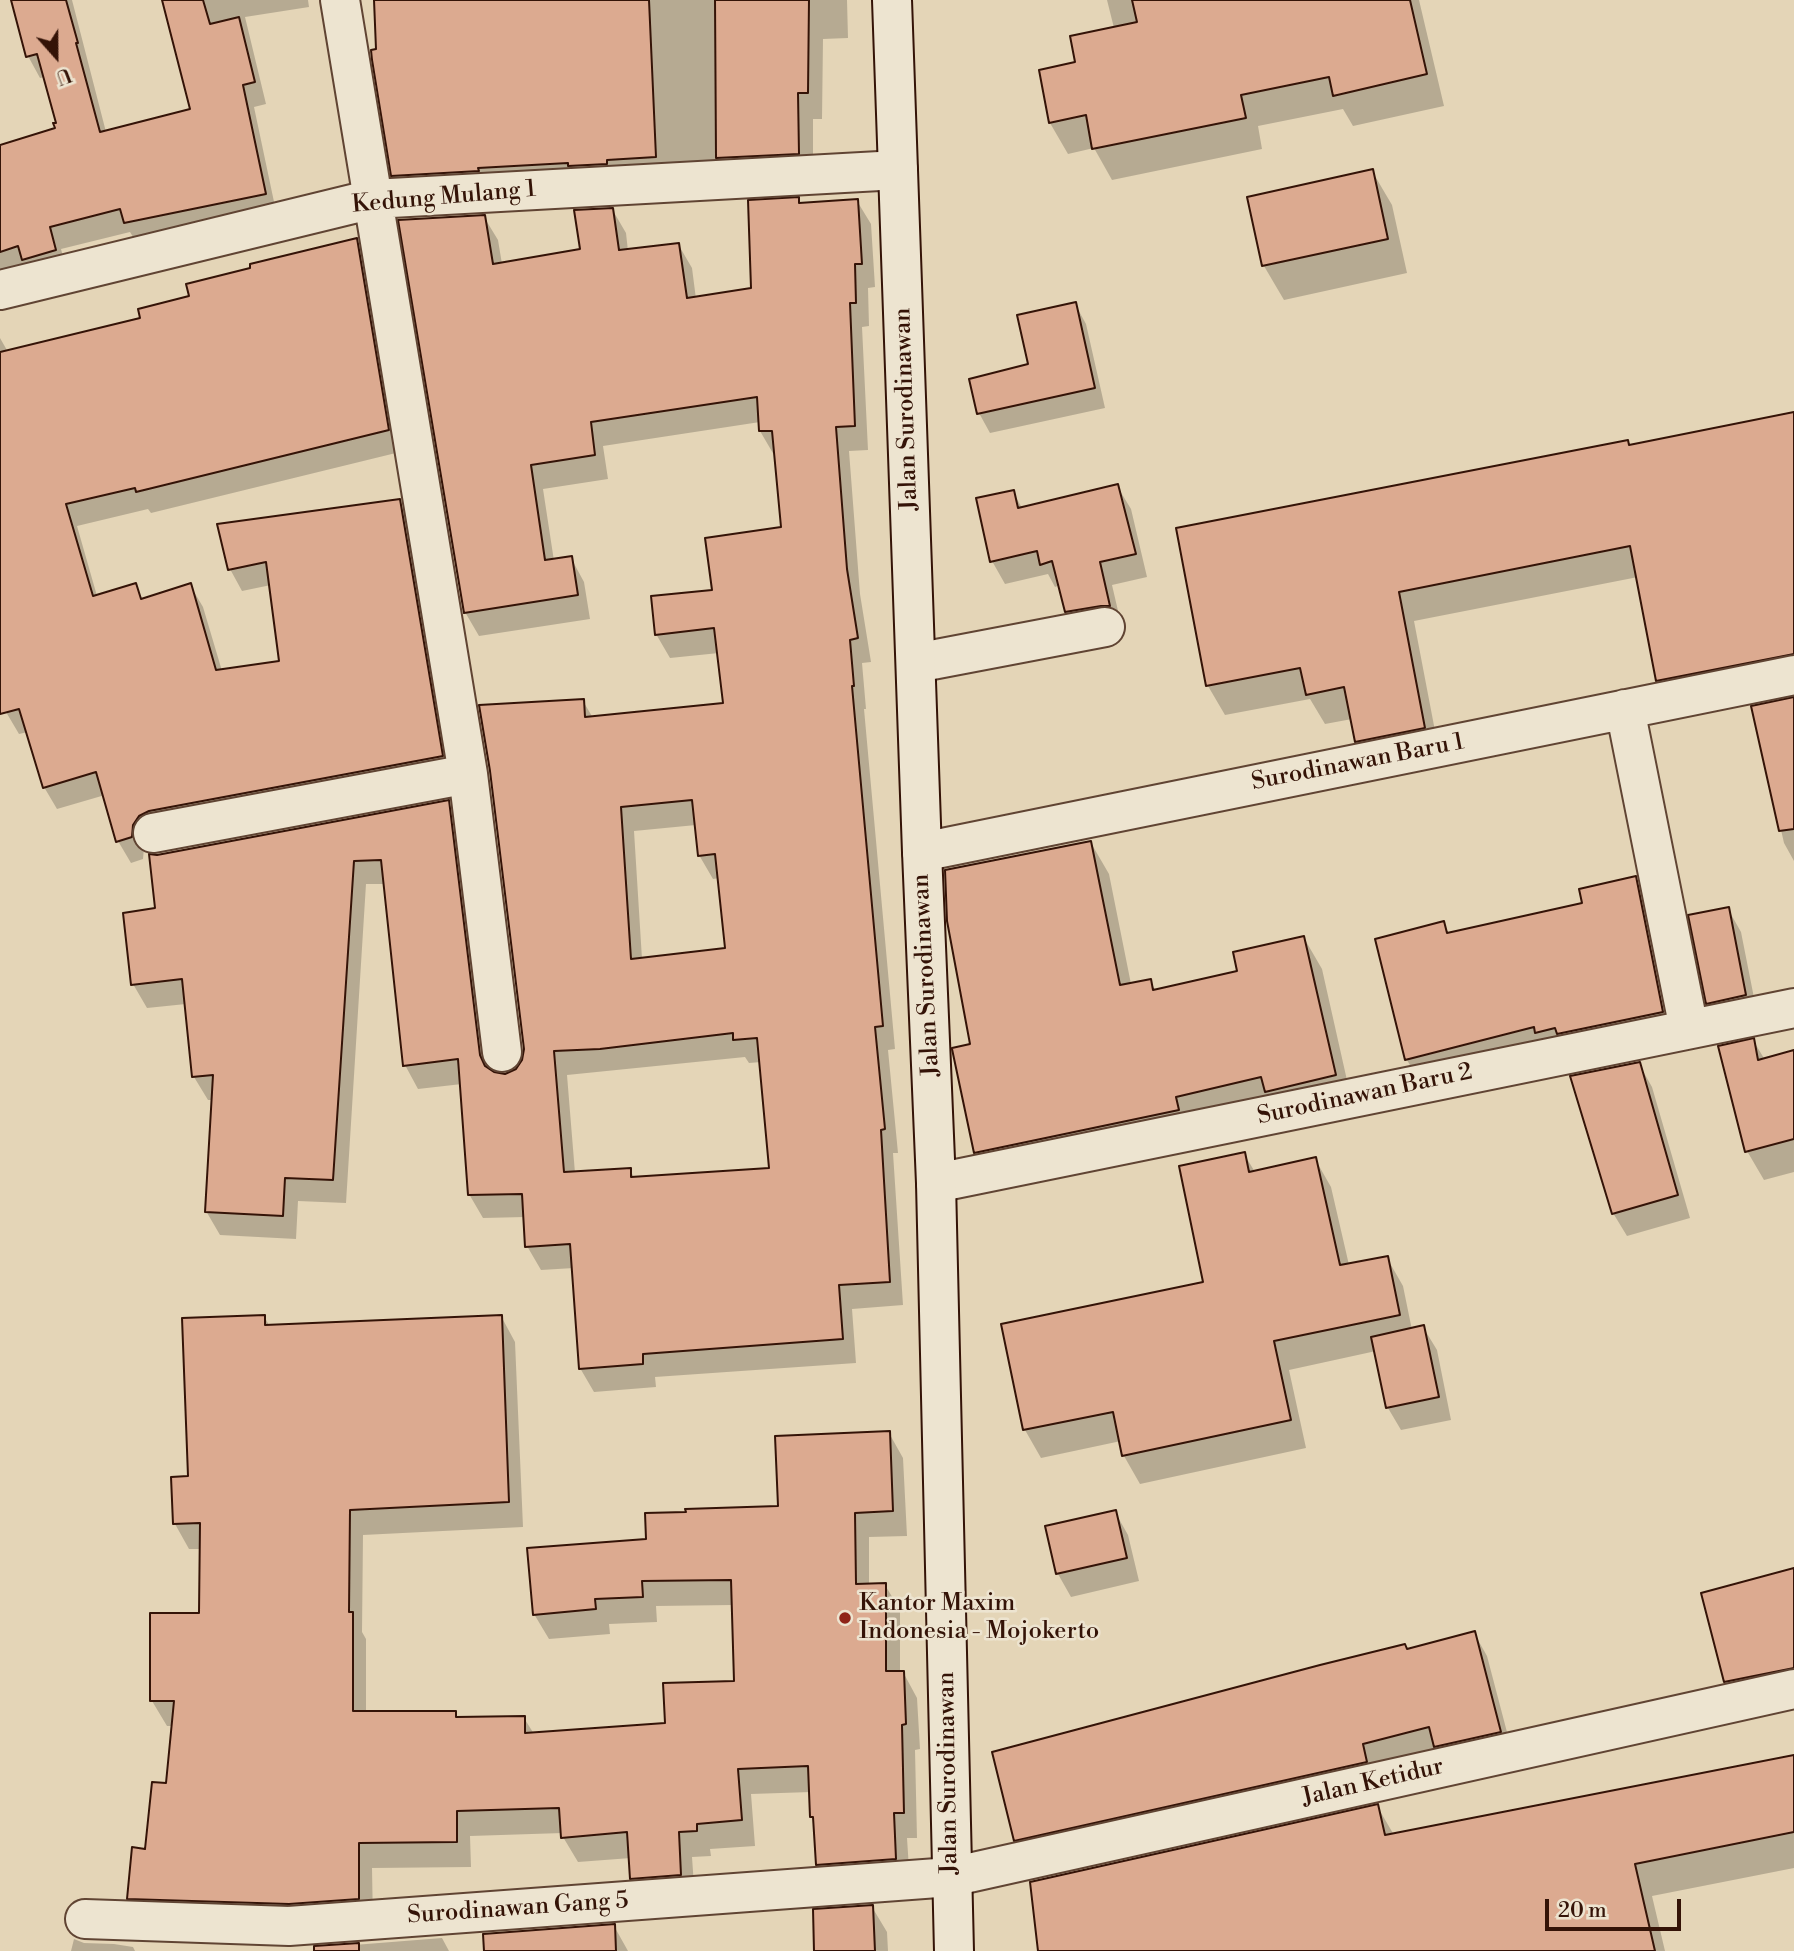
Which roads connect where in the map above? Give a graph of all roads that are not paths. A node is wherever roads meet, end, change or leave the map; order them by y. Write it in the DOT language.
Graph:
graph roads {
  1 [pos="340,0"];
  2 [pos="892,0"];
  3 [pos="898,170"];
  4 [pos="373,199"];
  5 [pos="0,290"];
  6 [pos="1105,627"];
  7 [pos="916,663"];
  8 [pos="1794,675"];
  9 [pos="1625,709"];
  10 [pos="468,774"];
  11 [pos="153,833"];
  12 [pos="922,852"];
  13 [pos="1794,1008"];
  14 [pos="1689,1029"];
  15 [pos="502,1052"];
  16 [pos="936,1183"];
  17 [pos="1794,1689"];
  18 [pos="951,1877"];
  19 [pos="85,1919"];
  20 [pos="290,1938"];
  21 [pos="954,1951"];
  1 -- 4 [label="street"];
  2 -- 3 [label="street, Jalan Surodinawan"];
  3 -- 4 [label="street, Kedung Mulang 1"];
  3 -- 7 [label="street, Jalan Surodinawan"];
  4 -- 5 [label="street, Kedung Mulang 1"];
  4 -- 10 [label="street"];
  6 -- 7 [label="street"];
  7 -- 12 [label="street, Jalan Surodinawan"];
  8 -- 9 [label="street, Surodinawan Baru 1"];
  9 -- 12 [label="street, Surodinawan Baru 1"];
  9 -- 14 [label="street"];
  10 -- 11 [label="street"];
  10 -- 15 [label="street"];
  12 -- 16 [label="street, Jalan Surodinawan"];
  13 -- 14 [label="street, Surodinawan Baru 2"];
  14 -- 16 [label="street, Surodinawan Baru 2"];
  16 -- 18 [label="street, Jalan Surodinawan"];
  17 -- 18 [label="street, Jalan Ketidur"];
  18 -- 20 [label="street, Surodinawan Gang 5"];
  18 -- 21 [label="street, Jalan Surodinawan"];
  19 -- 20 [label="street, Surodinawan Gang 5"];
}
